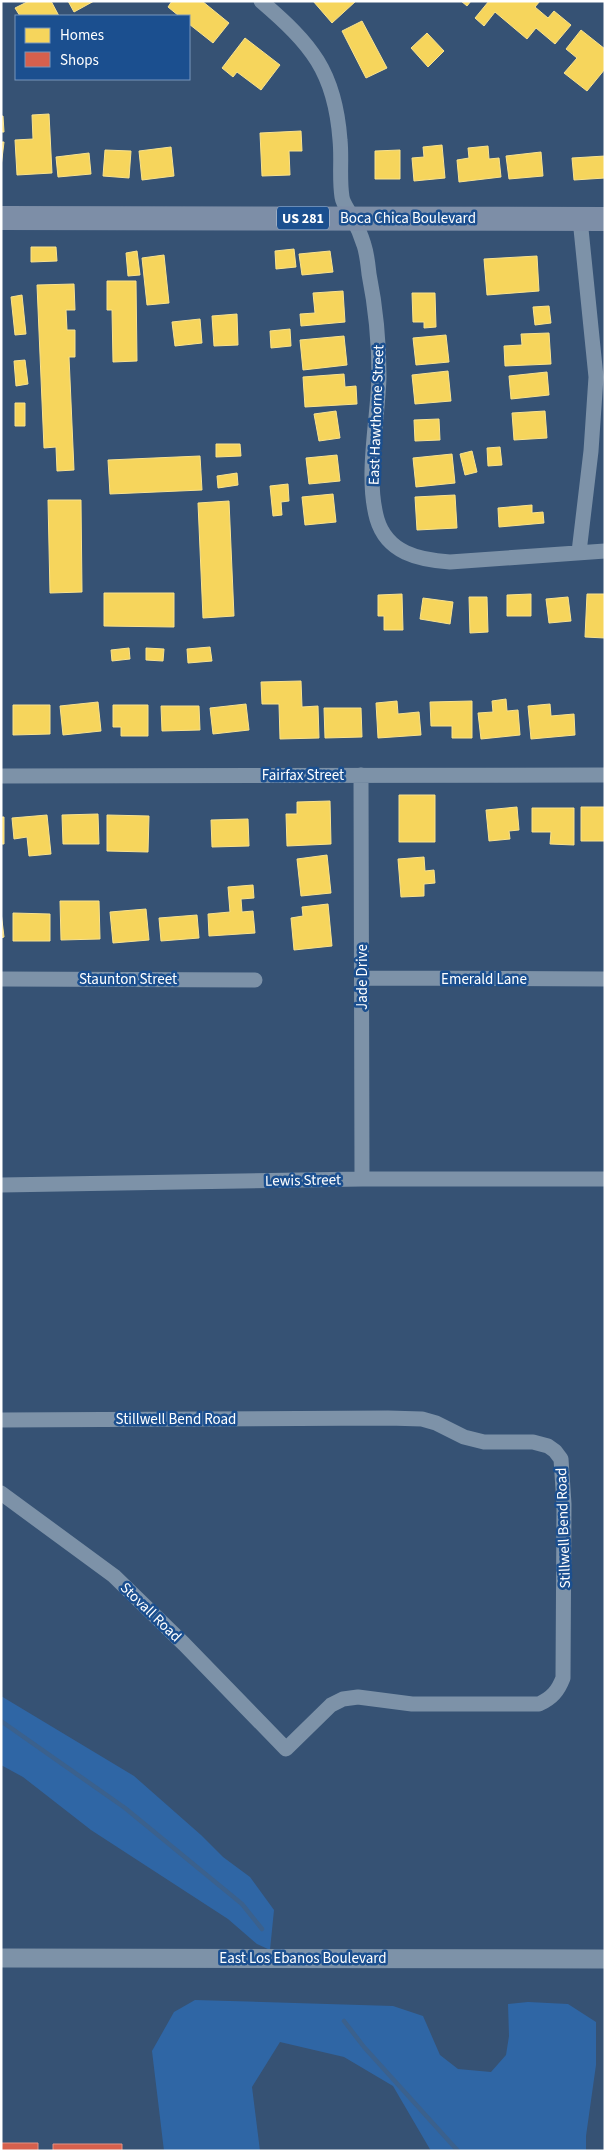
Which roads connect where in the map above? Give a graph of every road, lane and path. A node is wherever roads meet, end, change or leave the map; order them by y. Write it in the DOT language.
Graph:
graph roads {
  1 [pos="260,1"];
  2 [pos="1,218"];
  3 [pos="353,218"];
  4 [pos="580,219"];
  5 [pos="605,219"];
  6 [pos="605,551"];
  7 [pos="579,552"];
  8 [pos="361,775"];
  9 [pos="605,775"];
  10 [pos="1,776"];
  11 [pos="363,978"];
  12 [pos="1,979"];
  13 [pos="255,980"];
  14 [pos="605,980"];
  15 [pos="362,1179"];
  16 [pos="605,1179"];
  17 [pos="1,1184"];
  18 [pos="1,1420"];
  19 [pos="1,1493"];
  20 [pos="286,1748"];
  21 [pos="1,1958"];
  22 [pos="605,1960"];
  1 -- 3 [label="street, East Hawthorne Street"];
  2 -- 3 [label="main road, Boca Chica Boulevard / US 281"];
  3 -- 4 [label="main road, Boca Chica Boulevard / US 281"];
  3 -- 7 [label="street, East Hawthorne Street"];
  4 -- 5 [label="main road, Boca Chica Boulevard / US 281"];
  4 -- 7 [label="street"];
  6 -- 7 [label="street, East Hawthorne Street"];
  8 -- 9 [label="street, Fairfax Street"];
  8 -- 10 [label="street, Fairfax Street"];
  8 -- 11 [label="street, Jade Drive"];
  11 -- 14 [label="street, Emerald Lane"];
  11 -- 15 [label="street, Jade Drive"];
  12 -- 13 [label="street, Staunton Street"];
  15 -- 16 [label="street, Lewis Street"];
  15 -- 17 [label="street, Lewis Street"];
  18 -- 20 [label="street, Stillwell Bend Road"];
  19 -- 20 [label="street, Stovall Road"];
  21 -- 22 [label="street, East Los Ebanos Boulevard"];
}
